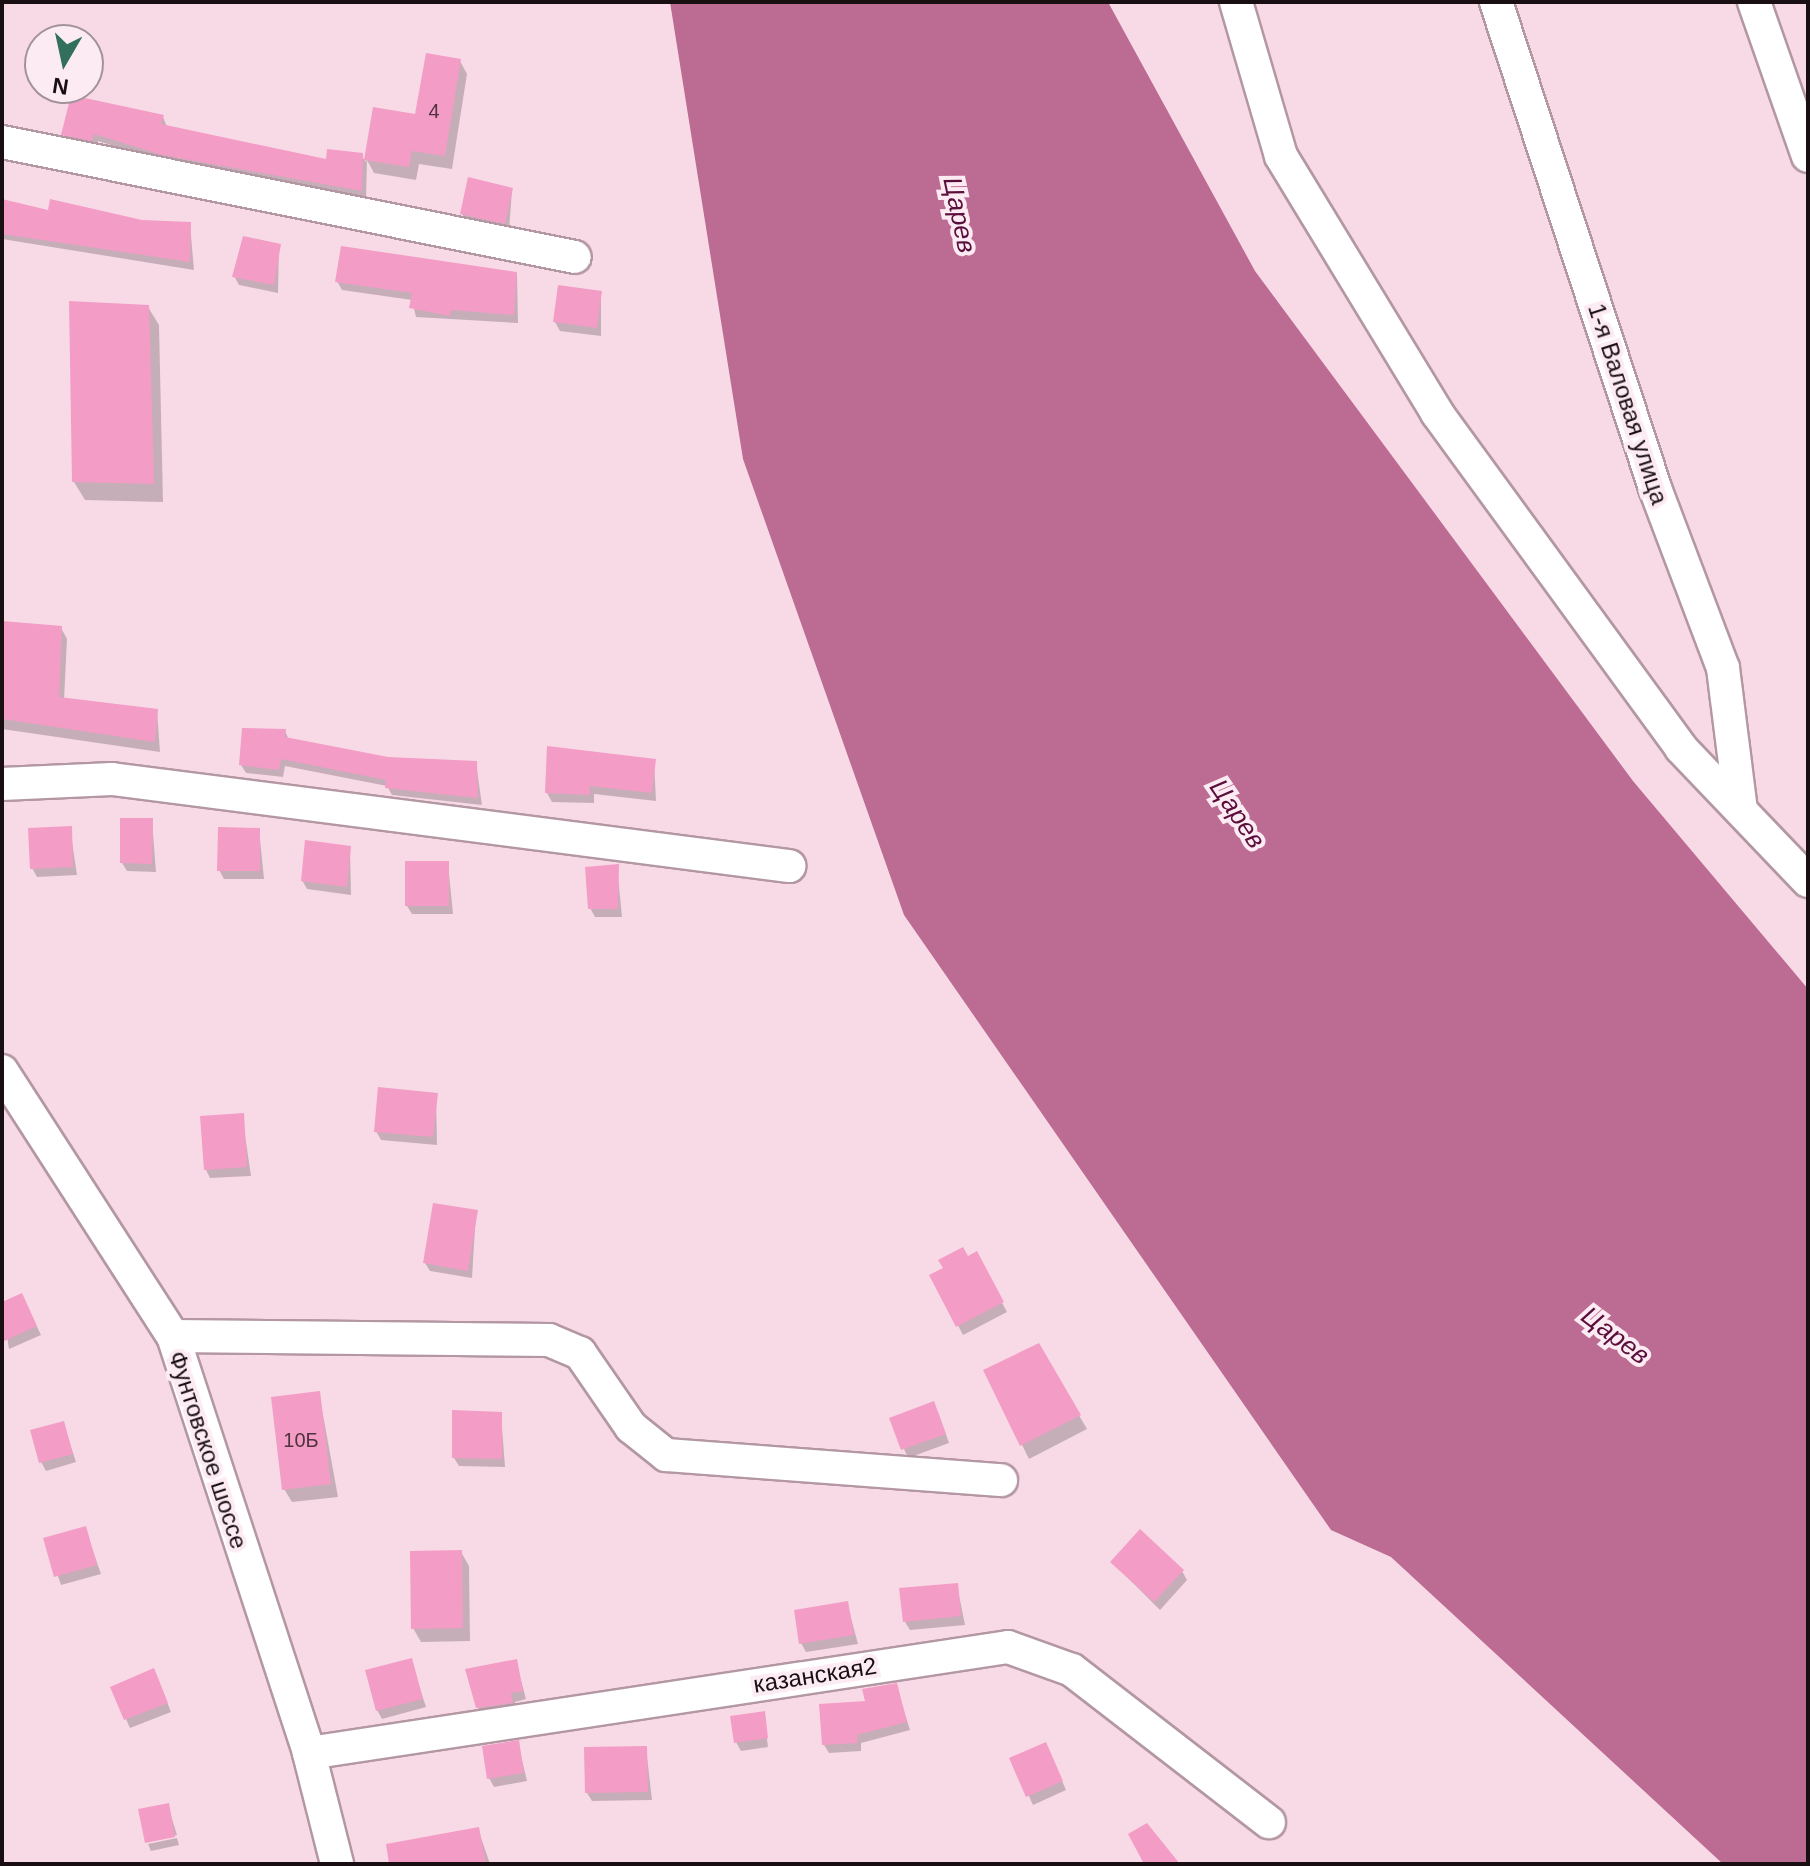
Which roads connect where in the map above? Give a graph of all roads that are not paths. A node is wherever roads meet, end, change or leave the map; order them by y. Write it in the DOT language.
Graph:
graph roads {
  1 [pos="1236,2"];
  2 [pos="1496,2"];
  3 [pos="1754,2"];
  4 [pos="2,142"];
  5 [pos="1808,156"];
  6 [pos="575,257"];
  7 [pos="2,784"];
  8 [pos="1741,810"];
  9 [pos="789,866"];
  10 [pos="1808,881"];
  11 [pos="2,1071"];
  12 [pos="173,1336"];
  13 [pos="1001,1480"];
  14 [pos="309,1753"];
  15 [pos="1269,1822"];
  16 [pos="337,1864"];
  1 -- 8 [label="street"];
  2 -- 8 [label="street, 1-я Валовая улица"];
  3 -- 5 [label="street"];
  4 -- 6 [label="street"];
  7 -- 9 [label="street"];
  8 -- 10 [label="street"];
  11 -- 12 [label="street, Фунтовское шоссе"];
  12 -- 13 [label="street"];
  12 -- 14 [label="street, Фунтовское шоссе"];
  14 -- 15 [label="street, казанская2"];
  14 -- 16 [label="street, Фунтовское шоссе"];
}
